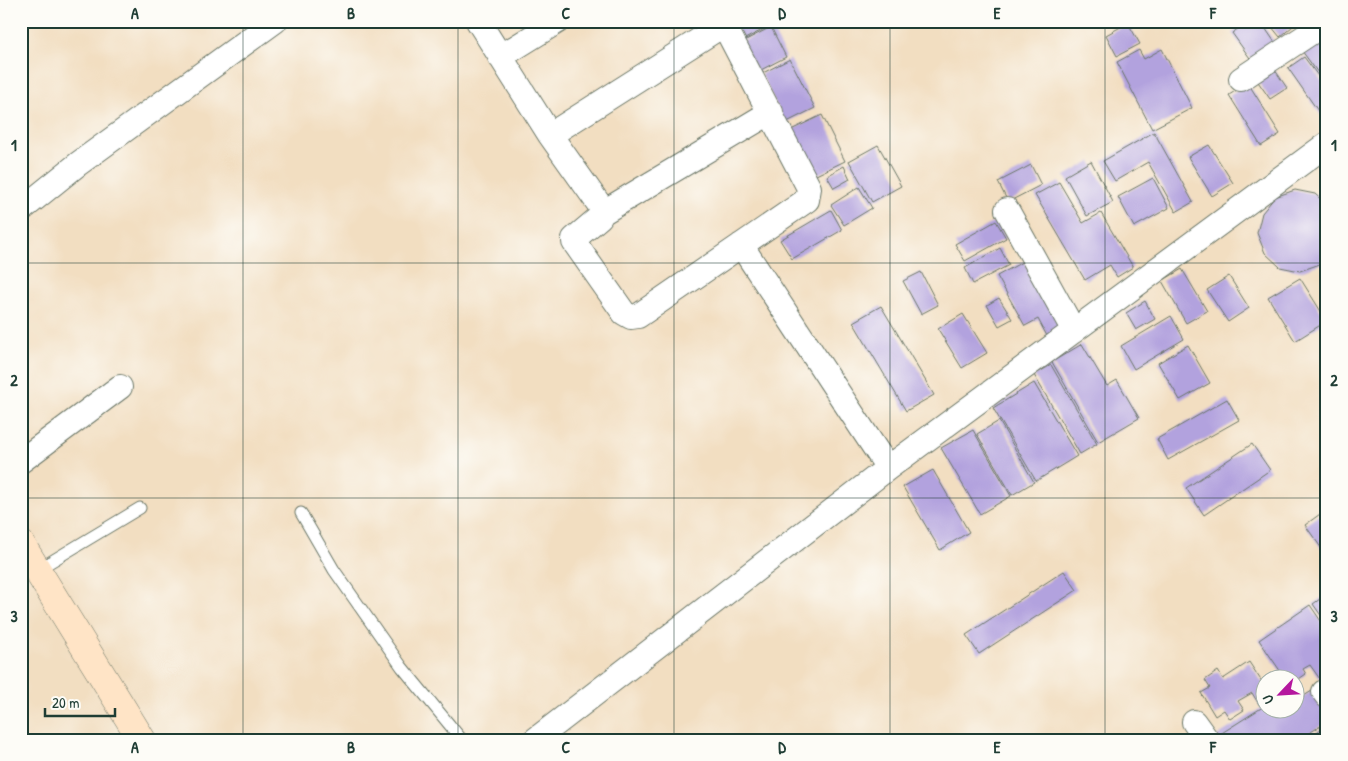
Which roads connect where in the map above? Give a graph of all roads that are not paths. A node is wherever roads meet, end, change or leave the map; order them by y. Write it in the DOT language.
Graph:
graph roads {
  1 [pos="275,21"];
  2 [pos="478,21"];
  3 [pos="558,21"];
  4 [pos="1327,22"];
  5 [pos="722,23"];
  6 [pos="500,57"];
  7 [pos="1241,79"];
  8 [pos="770,112"];
  9 [pos="550,135"];
  10 [pos="1327,144"];
  11 [pos="21,210"];
  12 [pos="1007,210"];
  13 [pos="602,213"];
  14 [pos="741,245"];
  15 [pos="1074,331"];
  16 [pos="120,388"];
  17 [pos="21,461"];
  18 [pos="888,468"];
  19 [pos="140,508"];
  20 [pos="301,513"];
  21 [pos="21,544"];
  22 [pos="38,570"];
  23 [pos="142,740"];
  24 [pos="462,740"];
  25 [pos="535,740"];
  1 -- 11 [label="street"];
  2 -- 6 [label="street"];
  3 -- 6 [label="street"];
  4 -- 7 [label="street"];
  5 -- 8 [label="street"];
  5 -- 9 [label="street"];
  6 -- 9 [label="street"];
  8 -- 13 [label="street"];
  8 -- 14 [label="street"];
  9 -- 13 [label="street"];
  10 -- 15 [label="street"];
  12 -- 15 [label="street"];
  13 -- 14 [label="street"];
  14 -- 18 [label="street"];
  15 -- 18 [label="street"];
  16 -- 17 [label="street"];
  18 -- 25 [label="street"];
  19 -- 22 [label="lane"];
  20 -- 24 [label="lane"];
  21 -- 22 [label="street"];
  22 -- 23 [label="street"];
}
